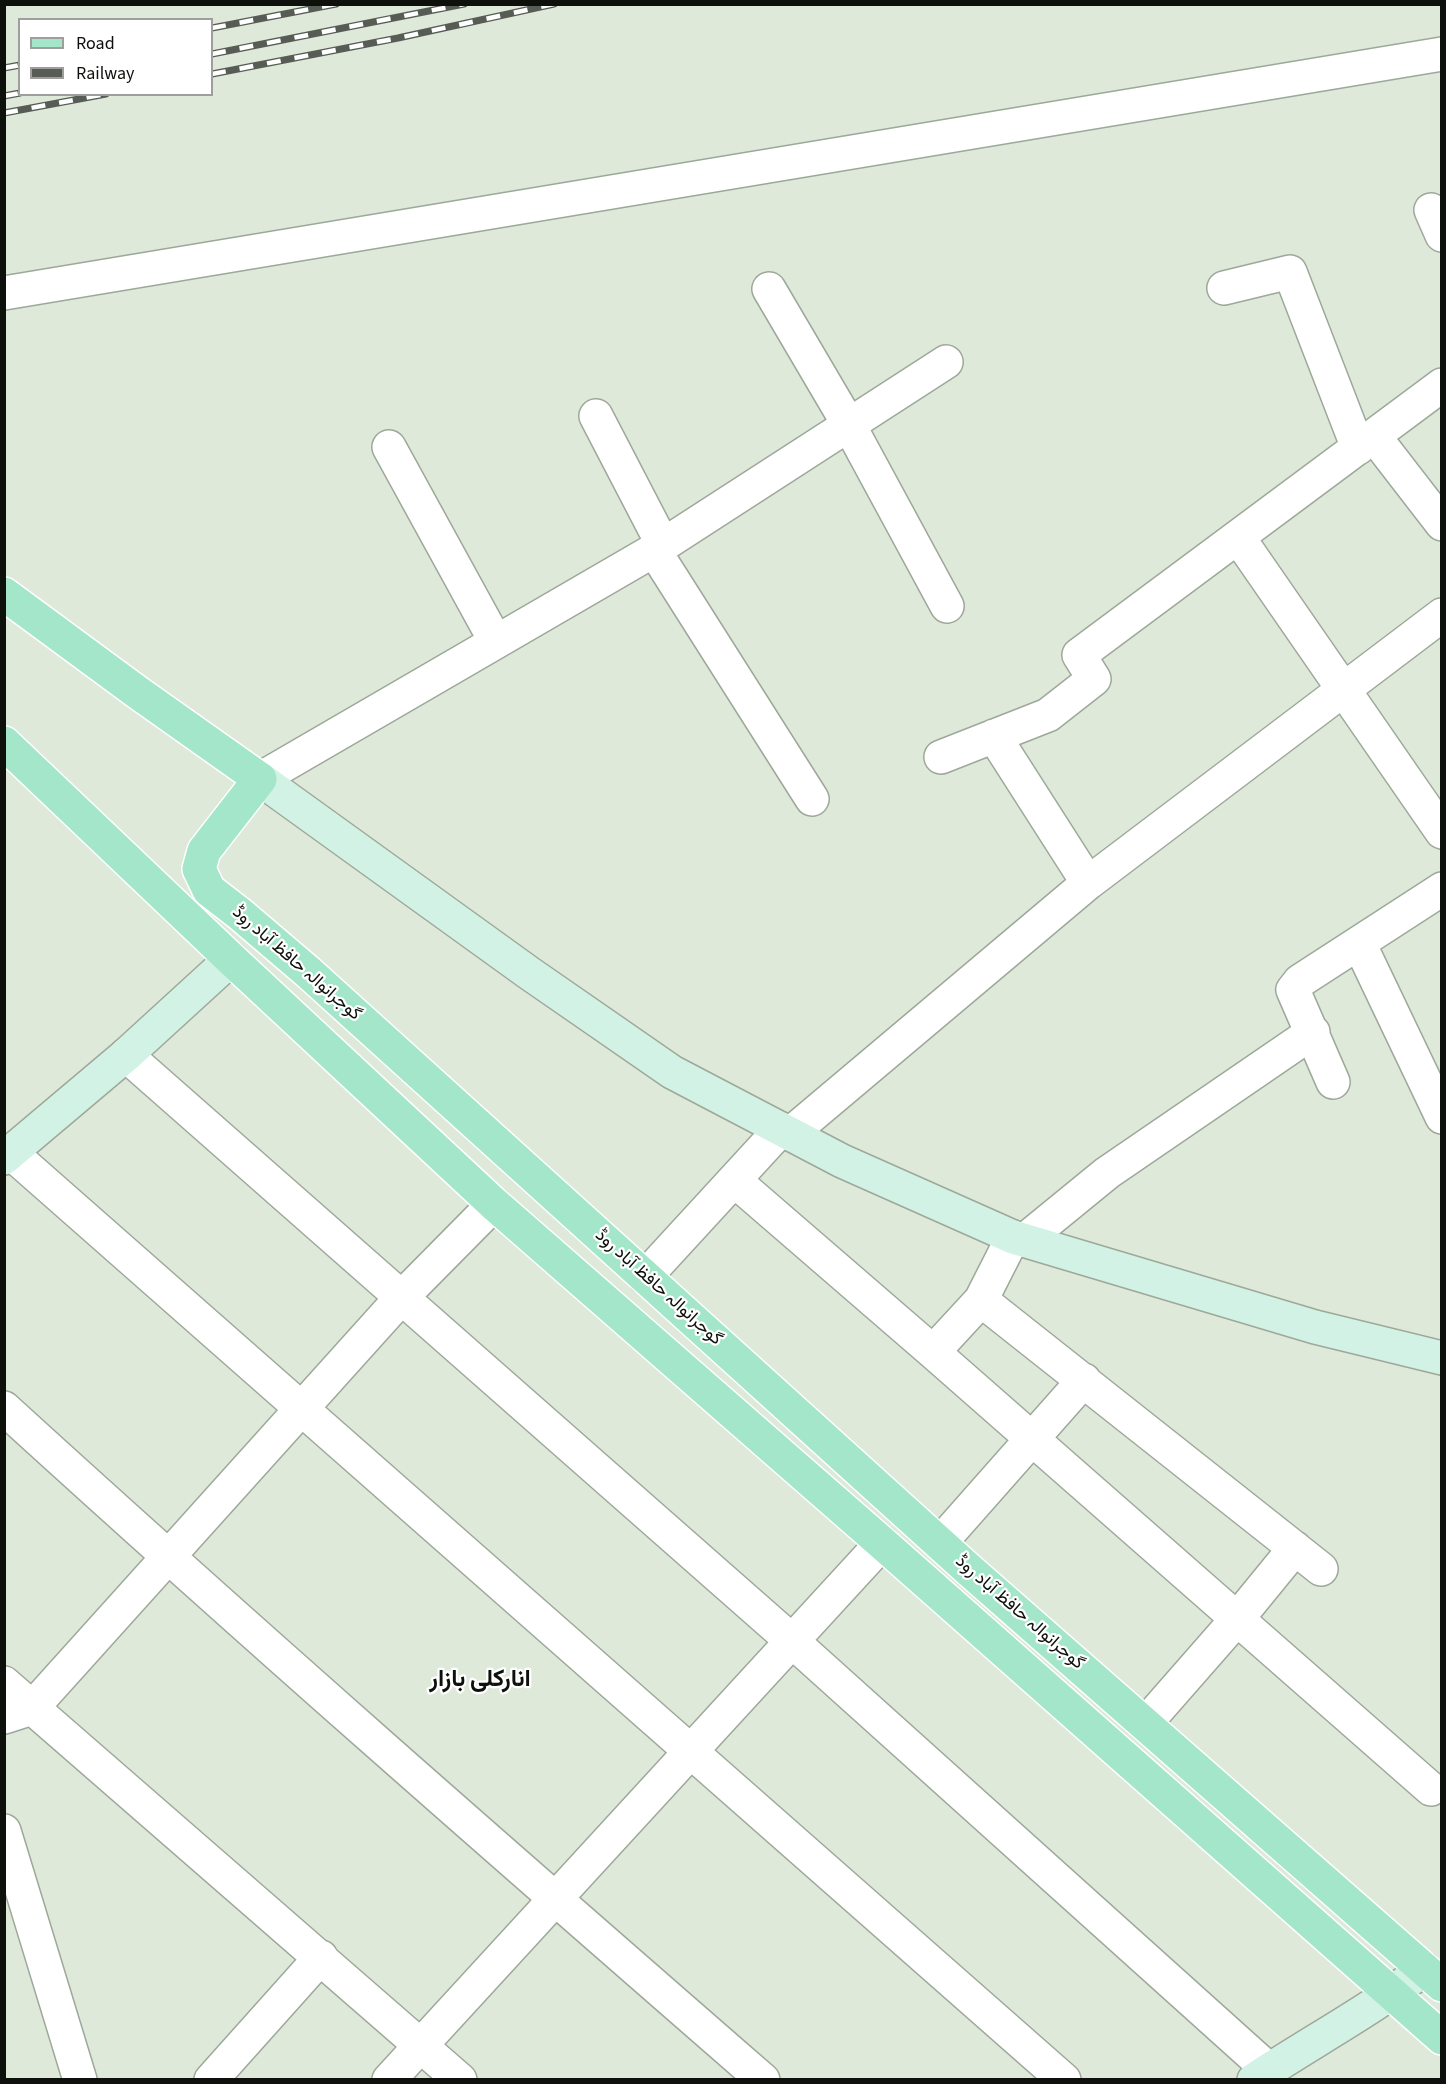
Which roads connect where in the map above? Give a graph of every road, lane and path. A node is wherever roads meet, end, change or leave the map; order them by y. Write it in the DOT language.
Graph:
graph roads {
  1 [pos="1442,54"];
  2 [pos="1224,288"];
  3 [pos="769,290"];
  4 [pos="4,293"];
  5 [pos="945,362"];
  6 [pos="1442,385"];
  7 [pos="596,416"];
  8 [pos="849,425"];
  9 [pos="1366,442"];
  10 [pos="389,447"];
  11 [pos="1442,524"];
  12 [pos="1238,537"];
  13 [pos="658,548"];
  14 [pos="4,594"];
  15 [pos="946,606"];
  16 [pos="1442,615"];
  17 [pos="496,642"];
  18 [pos="1344,690"];
  19 [pos="994,736"];
  20 [pos="4,743"];
  21 [pos="941,757"];
  22 [pos="260,779"];
  23 [pos="812,799"];
  24 [pos="1442,832"];
  25 [pos="1088,883"];
  26 [pos="1442,889"];
  27 [pos="1359,943"];
  28 [pos="231,959"];
  29 [pos="1313,1032"];
  30 [pos="126,1055"];
  31 [pos="1334,1082"];
  32 [pos="1442,1117"];
  33 [pos="785,1131"];
  34 [pos="8,1155"];
  35 [pos="734,1180"];
  36 [pos="494,1204"];
  37 [pos="1019,1238"];
  38 [pos="645,1277"];
  39 [pos="402,1297"];
  40 [pos="981,1299"];
  41 [pos="933,1352"];
  42 [pos="1442,1358"];
  43 [pos="1084,1380"];
  44 [pos="4,1408"];
  45 [pos="301,1409"];
  46 [pos="1031,1440"];
  47 [pos="882,1543"];
  48 [pos="940,1543"];
  49 [pos="1295,1548"];
  50 [pos="168,1557"];
  51 [pos="1321,1569"];
  52 [pos="1237,1619"];
  53 [pos="792,1641"];
  54 [pos="4,1683"];
  55 [pos="18,1713"];
  56 [pos="1145,1724"];
  57 [pos="690,1752"];
  58 [pos="1431,1789"];
  59 [pos="4,1831"];
  60 [pos="555,1899"];
  61 [pos="321,1958"];
  62 [pos="1432,1977"];
  63 [pos="1392,1994"];
  64 [pos="1442,2038"];
  65 [pos="420,2044"];
  66 [pos="1262,2075"];
  67 [pos="80,2079"];
  68 [pos="211,2079"];
  69 [pos="390,2079"];
  70 [pos="460,2079"];
  71 [pos="763,2079"];
  72 [pos="1064,2079"];
  1 -- 4 [label="street"];
  2 -- 9 [label="street"];
  3 -- 8 [label="street"];
  5 -- 8 [label="street"];
  6 -- 9 [label="street"];
  7 -- 13 [label="street"];
  8 -- 13 [label="street"];
  8 -- 15 [label="street"];
  9 -- 11 [label="street"];
  9 -- 12 [label="street"];
  10 -- 17 [label="street"];
  12 -- 18 [label="street"];
  12 -- 19 [label="street"];
  13 -- 17 [label="street"];
  13 -- 23 [label="street"];
  14 -- 22 [label="main road"];
  16 -- 18 [label="street"];
  17 -- 22 [label="street"];
  18 -- 24 [label="street"];
  18 -- 25 [label="street"];
  19 -- 21 [label="street"];
  19 -- 25 [label="street"];
  20 -- 28 [label="main road, گوجرانوالہ حافظ آباد روڈ"];
  22 -- 33 [label="main road"];
  22 -- 38 [label="main road, گوجرانوالہ حافظ آباد روڈ"];
  25 -- 33 [label="street"];
  26 -- 27 [label="street"];
  27 -- 29 [label="street"];
  27 -- 32 [label="street"];
  28 -- 30 [label="main road"];
  28 -- 36 [label="main road, گوجرانوالہ حافظ آباد روڈ"];
  29 -- 31 [label="street"];
  29 -- 37 [label="street"];
  30 -- 34 [label="main road"];
  30 -- 39 [label="street"];
  33 -- 35 [label="street"];
  33 -- 37 [label="main road"];
  34 -- 45 [label="street"];
  35 -- 38 [label="street"];
  35 -- 41 [label="street"];
  36 -- 39 [label="street"];
  36 -- 47 [label="main road, گوجرانوالہ حافظ آباد روڈ"];
  37 -- 40 [label="street"];
  37 -- 42 [label="main road"];
  38 -- 48 [label="main road, گوجرانوالہ حافظ آباد روڈ"];
  39 -- 45 [label="street"];
  39 -- 53 [label="street"];
  40 -- 41 [label="street"];
  40 -- 43 [label="street"];
  41 -- 46 [label="street"];
  43 -- 46 [label="street"];
  43 -- 49 [label="street"];
  44 -- 50 [label="street"];
  45 -- 50 [label="street"];
  45 -- 57 [label="street"];
  46 -- 48 [label="street"];
  46 -- 52 [label="street"];
  47 -- 53 [label="street"];
  47 -- 63 [label="main road, گوجرانوالہ حافظ آباد روڈ"];
  48 -- 56 [label="main road, گوجرانوالہ حافظ آباد روڈ"];
  49 -- 51 [label="street"];
  49 -- 52 [label="street"];
  50 -- 55 [label="street"];
  50 -- 60 [label="street"];
  52 -- 56 [label="street"];
  52 -- 58 [label="street"];
  53 -- 57 [label="street"];
  53 -- 66 [label="street"];
  54 -- 55 [label="street"];
  55 -- 61 [label="street"];
  56 -- 62 [label="main road, گوجرانوالہ حافظ آباد روڈ"];
  57 -- 60 [label="street"];
  57 -- 72 [label="street"];
  59 -- 67 [label="street"];
  60 -- 65 [label="street"];
  60 -- 71 [label="street"];
  61 -- 65 [label="street"];
  61 -- 68 [label="street"];
  62 -- 63 [label="main road"];
  63 -- 64 [label="main road, گوجرانوالہ حافظ آباد روڈ"];
  63 -- 66 [label="main road"];
  65 -- 69 [label="street"];
  65 -- 70 [label="street"];
}
